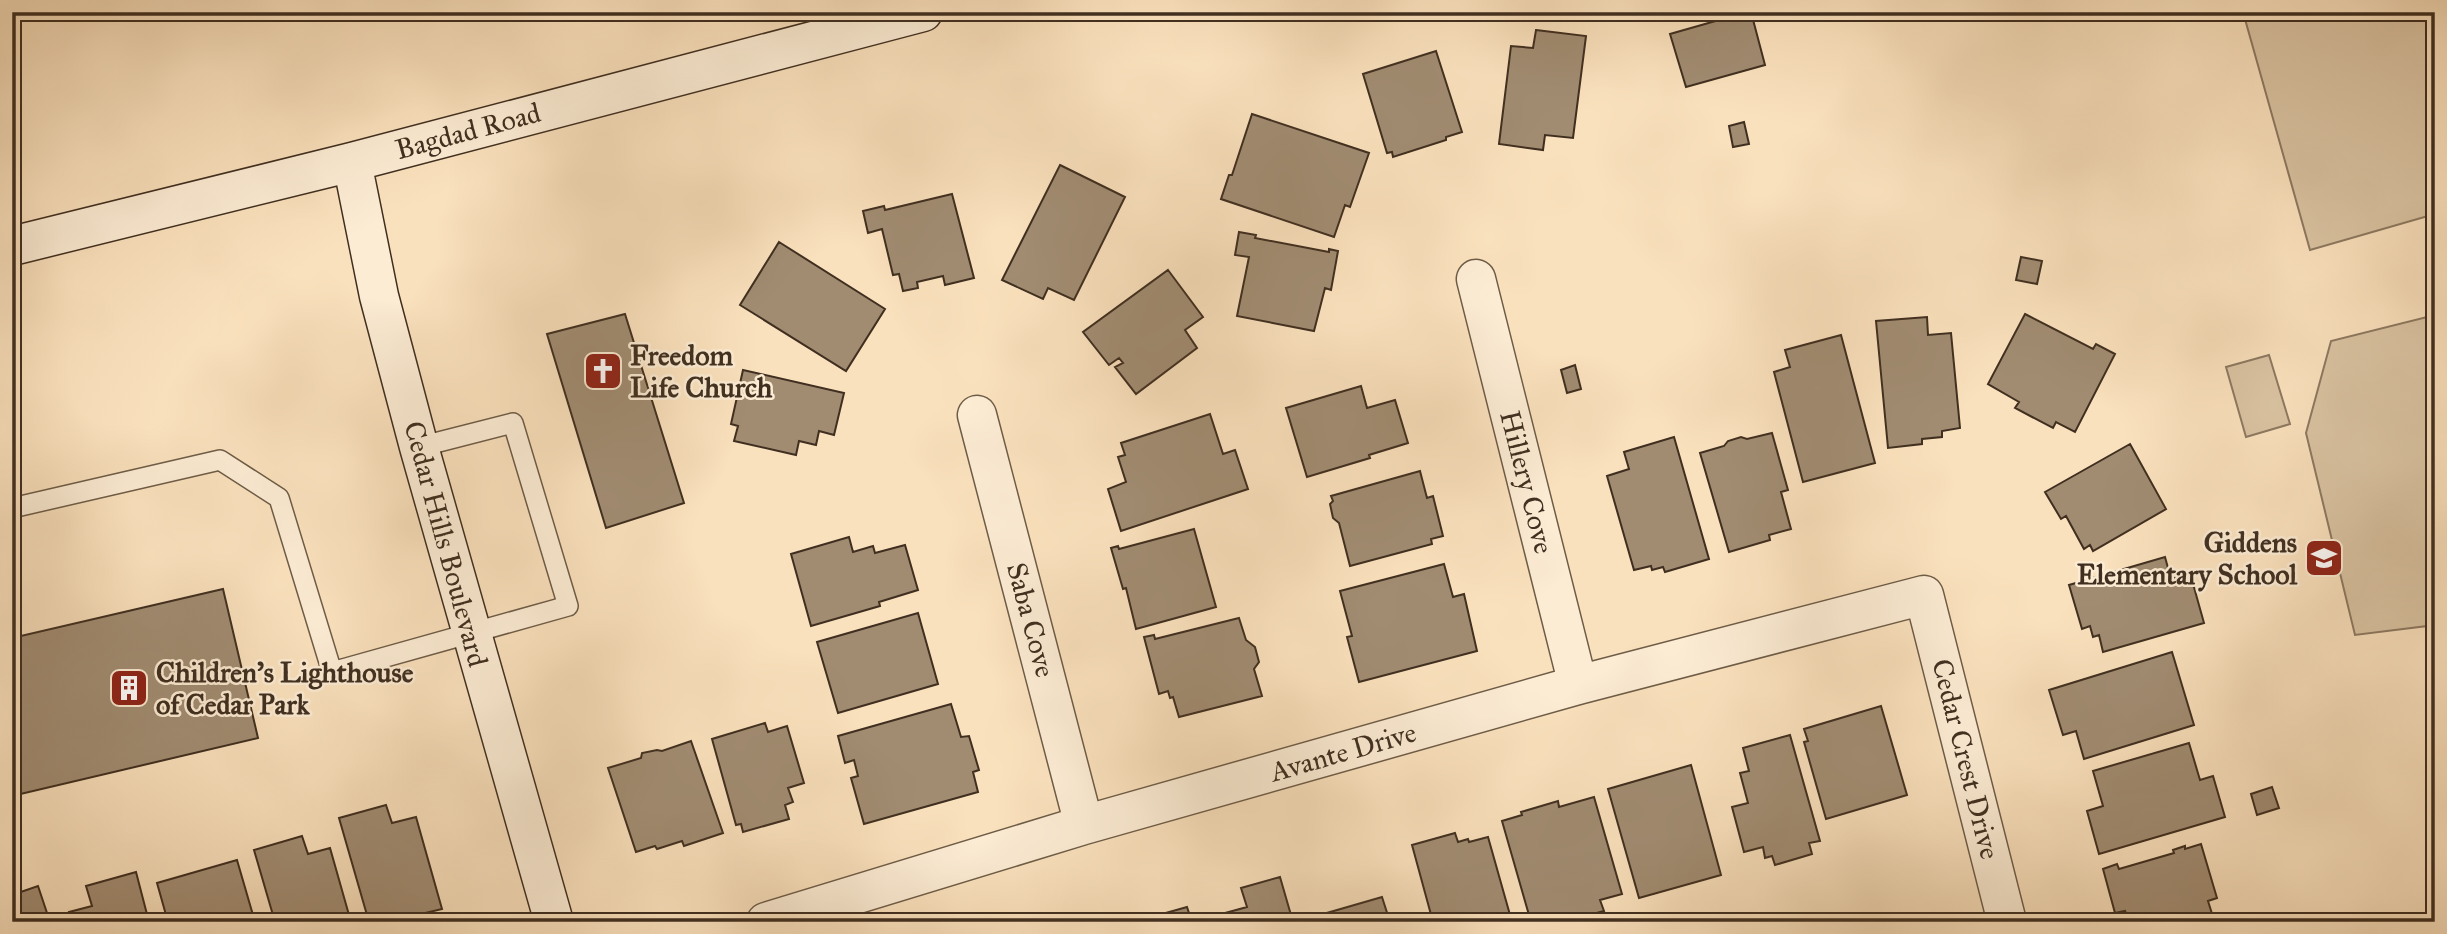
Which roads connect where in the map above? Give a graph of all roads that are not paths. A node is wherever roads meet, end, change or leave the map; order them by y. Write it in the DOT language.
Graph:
graph roads {
  1 [pos="899,15"];
  2 [pos="352,162"];
  3 [pos="12,246"];
  4 [pos="1476,279"];
  5 [pos="977,415"];
  6 [pos="419,447"];
  7 [pos="12,508"];
  8 [pos="1924,596"];
  9 [pos="470,634"];
  10 [pos="1578,685"];
  11 [pos="1084,825"];
  12 [pos="554,922"];
  13 [pos="766,922"];
  14 [pos="2007,922"];
  1 -- 2 [label="street, Bagdad Road"];
  2 -- 3 [label="street, Bagdad Road"];
  2 -- 6 [label="street, Cedar Hills Boulevard"];
  4 -- 10 [label="street, Hillery Cove"];
  5 -- 11 [label="street, Saba Cove"];
  6 -- 9 [label="street, Cedar Hills Boulevard"];
  6 -- 9 [label="lane"];
  7 -- 9 [label="lane"];
  8 -- 10 [label="street, Avante Drive"];
  8 -- 14 [label="street, Cedar Crest Drive"];
  9 -- 12 [label="street, Cedar Hills Boulevard"];
  10 -- 11 [label="street, Avante Drive"];
  11 -- 13 [label="street, Avante Drive"];
}
